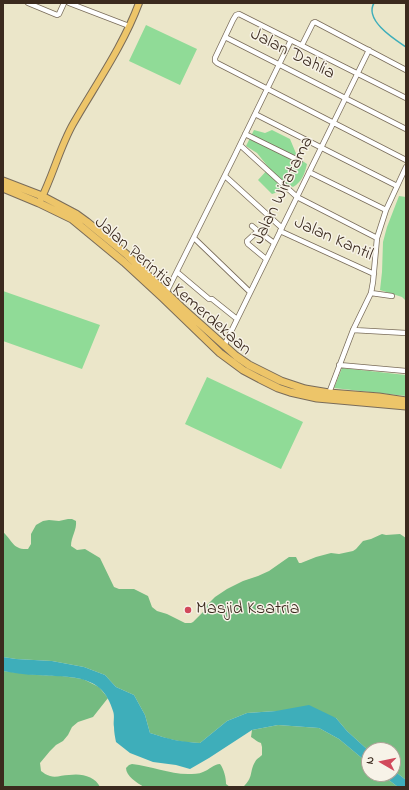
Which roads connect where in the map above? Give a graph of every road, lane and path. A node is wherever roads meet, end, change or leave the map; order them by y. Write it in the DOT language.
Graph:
graph roads {
  1 [pos="28,3"];
  2 [pos="64,3"];
  3 [pos="69,3"];
  4 [pos="139,3"];
  5 [pos="129,26"];
  6 [pos="225,36"];
  7 [pos="291,40"];
  8 [pos="302,45"];
  9 [pos="369,50"];
  10 [pos="279,64"];
  11 [pos="406,70"];
  12 [pos="358,73"];
  13 [pos="267,89"];
  14 [pos="346,98"];
  15 [pos="406,98"];
  16 [pos="255,114"];
  17 [pos="333,123"];
  18 [pos="406,129"];
  19 [pos="246,134"];
  20 [pos="240,145"];
  21 [pos="321,147"];
  22 [pos="406,160"];
  23 [pos="300,161"];
  24 [pos="406,167"];
  25 [pos="309,172"];
  26 [pos="225,176"];
  27 [pos="3,181"];
  28 [pos="397,186"];
  29 [pos="3,188"];
  30 [pos="297,197"];
  31 [pos="41,199"];
  32 [pos="386,210"];
  33 [pos="252,226"];
  34 [pos="281,230"];
  35 [pos="258,231"];
  36 [pos="194,238"];
  37 [pos="377,238"];
  38 [pos="274,243"];
  39 [pos="266,259"];
  40 [pos="177,272"];
  41 [pos="374,274"];
  42 [pos="250,292"];
  43 [pos="371,293"];
  44 [pos="165,295"];
  45 [pos="392,296"];
  46 [pos="237,318"];
  47 [pos="353,330"];
  48 [pos="406,333"];
  49 [pos="224,346"];
  50 [pos="339,366"];
  51 [pos="406,370"];
  52 [pos="329,393"];
  53 [pos="404,403"];
  1 -- 2 [label="street"];
  3 -- 5 [label="street"];
  4 -- 5 [label="main road"];
  5 -- 31 [label="main road"];
  6 -- 7 [label="street"];
  6 -- 10 [label="street, Jalan Dahlia"];
  6 -- 13 [label="street"];
  7 -- 8 [label="street"];
  7 -- 10 [label="street"];
  8 -- 9 [label="street"];
  8 -- 12 [label="street"];
  9 -- 11 [label="street"];
  9 -- 12 [label="street, Jalan Wiratama"];
  10 -- 13 [label="street"];
  10 -- 14 [label="street, Jalan Dahlia"];
  12 -- 14 [label="street, Jalan Wiratama"];
  12 -- 15 [label="street"];
  13 -- 16 [label="street"];
  13 -- 17 [label="street"];
  14 -- 17 [label="street, Jalan Wiratama"];
  14 -- 18 [label="street, Jalan Dahlia"];
  16 -- 19 [label="street"];
  16 -- 21 [label="street"];
  17 -- 21 [label="street, Jalan Wiratama"];
  17 -- 22 [label="street"];
  19 -- 20 [label="street"];
  19 -- 23 [label="street"];
  20 -- 26 [label="street"];
  20 -- 30 [label="street"];
  21 -- 25 [label="street, Jalan Wiratama"];
  21 -- 28 [label="street"];
  24 -- 28 [label="street"];
  25 -- 30 [label="street, Jalan Wiratama"];
  25 -- 32 [label="street"];
  26 -- 34 [label="street, Jalan Kantil"];
  26 -- 36 [label="street"];
  27 -- 31 [label="highway, Jalan Perintis Kemerdekaan"];
  28 -- 32 [label="street"];
  29 -- 31 [label="highway, Jalan Perintis Kemerdekaan"];
  30 -- 34 [label="street, Jalan Wiratama"];
  30 -- 37 [label="street"];
  31 -- 44 [label="highway, Jalan Perintis Kemerdekaan"];
  32 -- 37 [label="street"];
  33 -- 35 [label="street"];
  34 -- 38 [label="street, Jalan Wiratama"];
  34 -- 41 [label="street, Jalan Kantil"];
  35 -- 38 [label="street"];
  35 -- 39 [label="street"];
  36 -- 40 [label="street"];
  36 -- 42 [label="street"];
  37 -- 41 [label="street"];
  38 -- 39 [label="street, Jalan Wiratama"];
  39 -- 42 [label="street, Jalan Wiratama"];
  40 -- 44 [label="street"];
  40 -- 46 [label="street"];
  41 -- 43 [label="street"];
  42 -- 46 [label="street, Jalan Wiratama"];
  43 -- 45 [label="street"];
  43 -- 47 [label="street"];
  44 -- 49 [label="highway, Jalan Perintis Kemerdekaan"];
  44 -- 53 [label="highway, Jalan Perintis Kemerdekaan"];
  46 -- 49 [label="street, Jalan Wiratama"];
  47 -- 48 [label="street"];
  47 -- 50 [label="street"];
  49 -- 52 [label="highway, Jalan Perintis Kemerdekaan"];
  50 -- 51 [label="street"];
  50 -- 52 [label="street"];
  52 -- 53 [label="highway, Jalan Perintis Kemerdekaan"];
}
